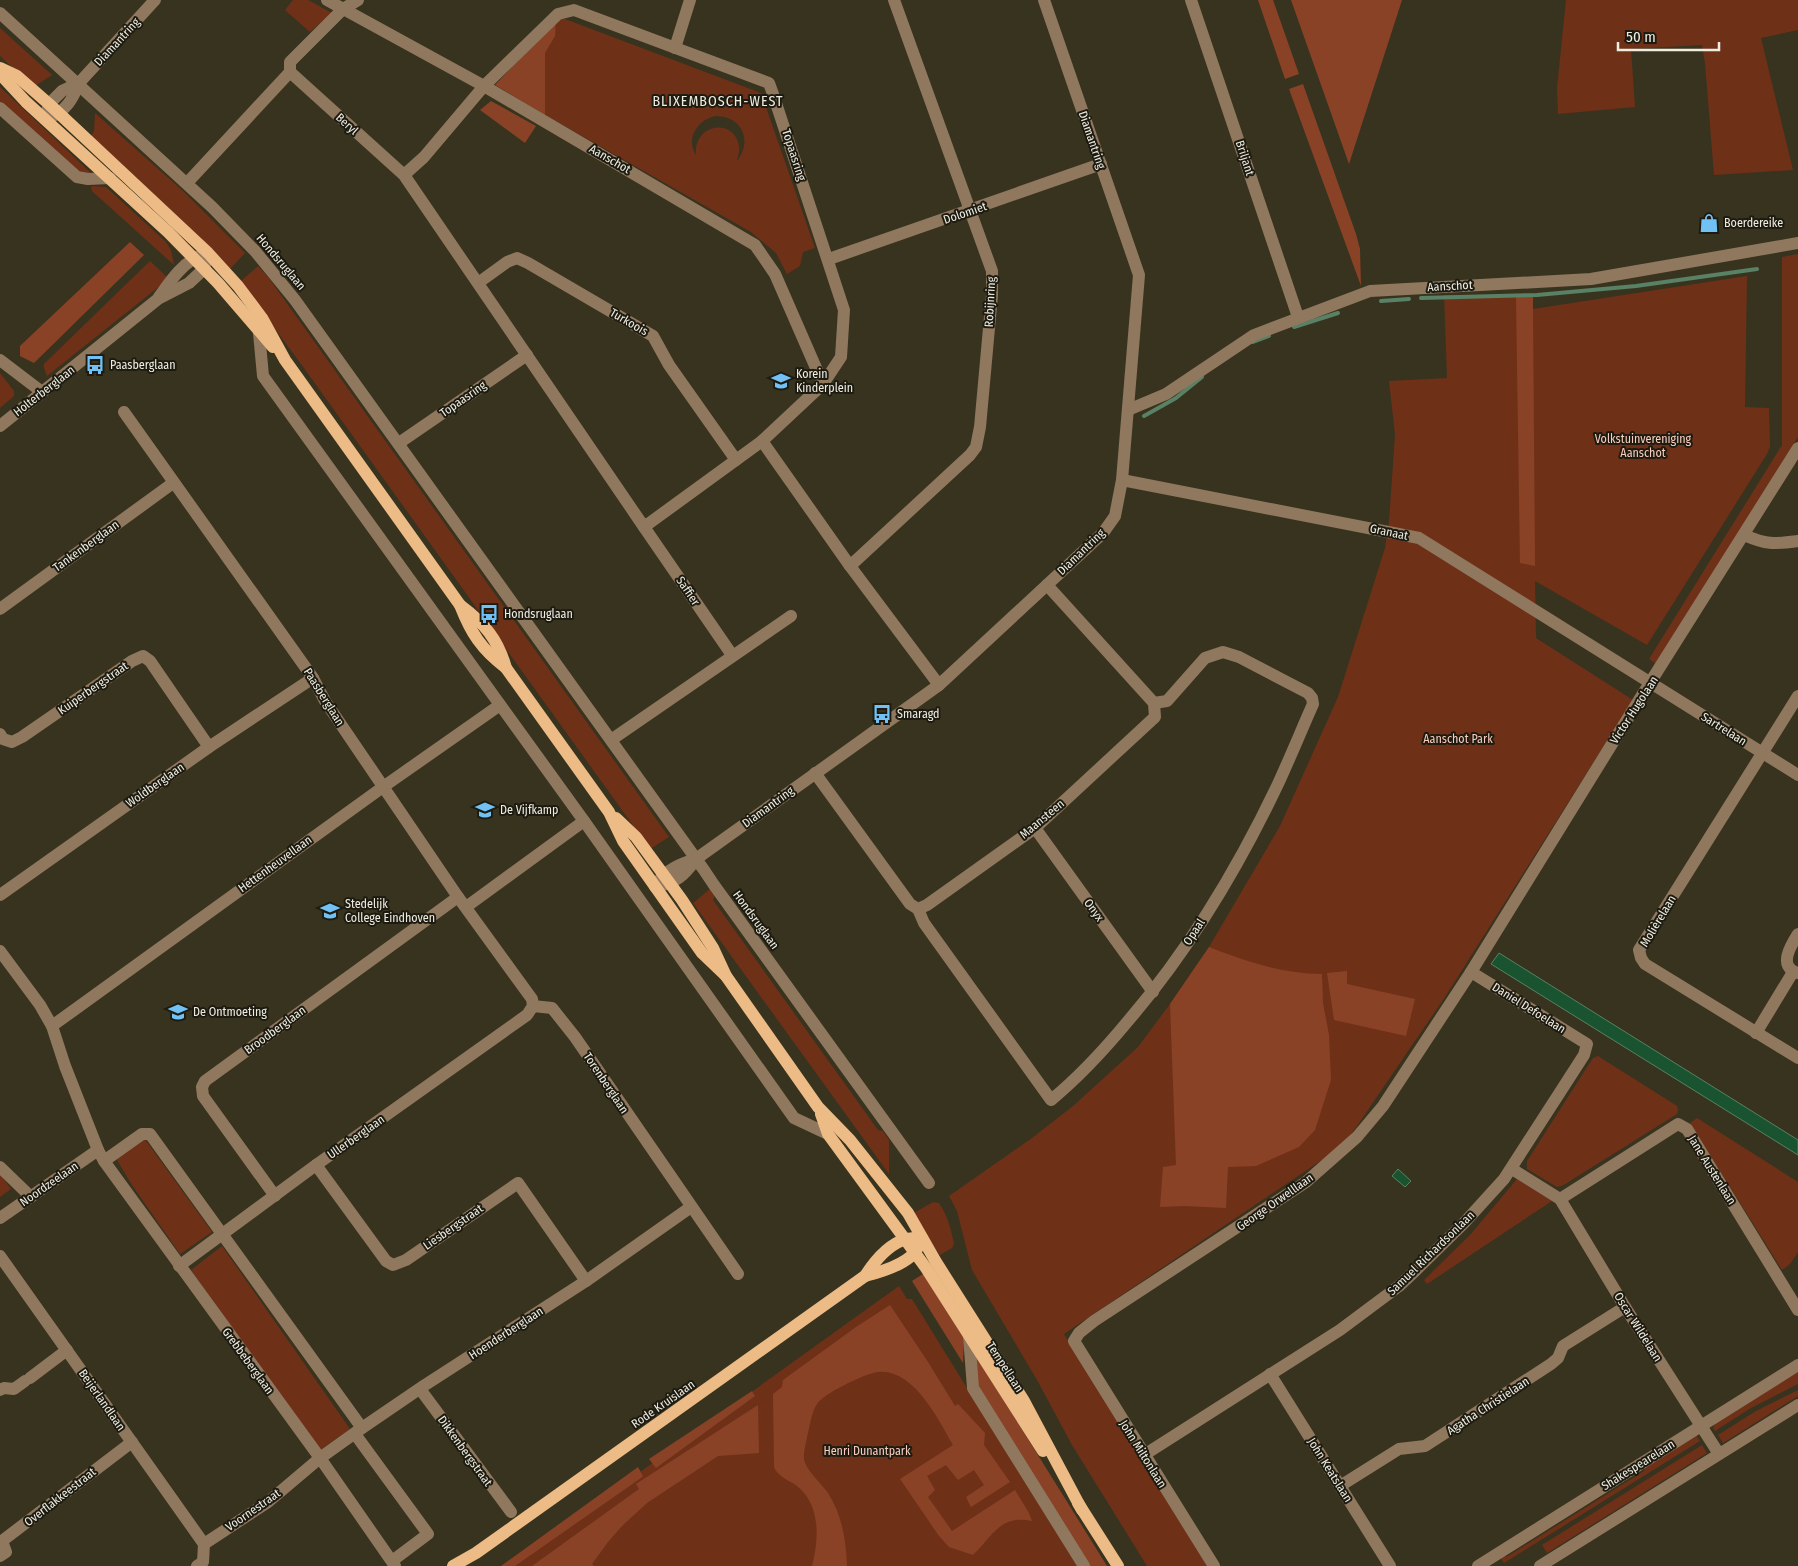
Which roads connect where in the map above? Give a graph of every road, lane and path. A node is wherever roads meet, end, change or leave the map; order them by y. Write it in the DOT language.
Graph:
graph roads {
  1 [pos="155,0"];
  2 [pos="327,0"];
  3 [pos="358,0"];
  4 [pos="690,0"];
  5 [pos="894,0"];
  6 [pos="1044,0"];
  7 [pos="1191,0"];
  8 [pos="343,9"];
  9 [pos="0,13"];
  10 [pos="675,48"];
  11 [pos="0,68"];
  12 [pos="290,72"];
  13 [pos="0,74"];
  14 [pos="78,83"];
  15 [pos="484,86"];
  16 [pos="49,104"];
  17 [pos="0,108"];
  18 [pos="60,113"];
  19 [pos="45,119"];
  20 [pos="1101,164"];
  21 [pos="404,175"];
  22 [pos="110,178"];
  23 [pos="187,183"];
  24 [pos="970,211"];
  25 [pos="1798,243"];
  26 [pos="208,253"];
  27 [pos="194,258"];
  28 [pos="829,259"];
  29 [pos="204,269"];
  30 [pos="478,283"];
  31 [pos="158,299"];
  32 [pos="1298,317"];
  33 [pos="260,333"];
  34 [pos="527,355"];
  35 [pos="0,360"];
  36 [pos="285,360"];
  37 [pos="823,384"];
  38 [pos="42,392"];
  39 [pos="1128,410"];
  40 [pos="124,412"];
  41 [pos="0,426"];
  42 [pos="762,441"];
  43 [pos="399,443"];
  44 [pos="1798,448"];
  45 [pos="736,460"];
  46 [pos="1122,480"];
  47 [pos="173,483"];
  48 [pos="644,527"];
  49 [pos="1744,535"];
  50 [pos="1798,541"];
  51 [pos="850,566"];
  52 [pos="1047,585"];
  53 [pos="0,609"];
  54 [pos="791,616"];
  55 [pos="732,655"];
  56 [pos="313,678"];
  57 [pos="1651,682"];
  58 [pos="939,685"];
  59 [pos="1798,696"];
  60 [pos="1154,703"];
  61 [pos="500,705"];
  62 [pos="0,734"];
  63 [pos="611,740"];
  64 [pos="209,747"];
  65 [pos="1763,753"];
  66 [pos="815,773"];
  67 [pos="1798,775"];
  68 [pos="383,787"];
  69 [pos="609,812"];
  70 [pos="584,821"];
  71 [pos="1035,828"];
  72 [pos="696,859"];
  73 [pos="667,879"];
  74 [pos="655,887"];
  75 [pos="0,896"];
  76 [pos="462,902"];
  77 [pos="918,909"];
  78 [pos="1798,934"];
  79 [pos="0,951"];
  80 [pos="1471,972"];
  81 [pos="1796,972"];
  82 [pos="726,976"];
  83 [pos="1153,992"];
  84 [pos="533,1006"];
  85 [pos="52,1026"];
  86 [pos="1756,1033"];
  87 [pos="1587,1044"];
  88 [pos="1798,1058"];
  89 [pos="818,1107"];
  90 [pos="828,1134"];
  91 [pos="100,1155"];
  92 [pos="316,1165"];
  93 [pos="0,1167"];
  94 [pos="1512,1169"];
  95 [pos="929,1182"];
  96 [pos="275,1196"];
  97 [pos="31,1197"];
  98 [pos="1560,1199"];
  99 [pos="691,1207"];
  100 [pos="0,1218"];
  101 [pos="222,1235"];
  102 [pos="922,1238"];
  103 [pos="905,1239"];
  104 [pos="915,1253"];
  105 [pos="0,1256"];
  106 [pos="179,1266"];
  107 [pos="738,1274"];
  108 [pos="865,1276"];
  109 [pos="586,1281"];
  110 [pos="1625,1307"];
  111 [pos="1798,1310"];
  112 [pos="969,1336"];
  113 [pos="1074,1340"];
  114 [pos="68,1350"];
  115 [pos="1798,1365"];
  116 [pos="1270,1374"];
  117 [pos="420,1389"];
  118 [pos="0,1390"];
  119 [pos="1798,1405"];
  120 [pos="1700,1425"];
  121 [pos="359,1431"];
  122 [pos="132,1442"];
  123 [pos="1719,1454"];
  124 [pos="1144,1455"];
  125 [pos="320,1458"];
  126 [pos="1340,1486"];
  127 [pos="1082,1510"];
  128 [pos="511,1512"];
  129 [pos="204,1544"];
  130 [pos="476,1552"];
  131 [pos="0,1556"];
  132 [pos="394,1564"];
  133 [pos="1545,1565"];
  134 [pos="197,1566"];
  135 [pos="453,1566"];
  136 [pos="462,1566"];
  137 [pos="1084,1566"];
  138 [pos="1118,1566"];
  139 [pos="1214,1566"];
  140 [pos="1390,1566"];
  141 [pos="1478,1566"];
  1 -- 14 [label="street, Diamantring"];
  2 -- 8 [label="street, Aanschot"];
  3 -- 8 [label="street"];
  4 -- 10 [label="street"];
  5 -- 24 [label="street, Robijnring"];
  6 -- 20 [label="street, Diamantring"];
  7 -- 32 [label="street, Briljant"];
  8 -- 12 [label="street"];
  8 -- 15 [label="street, Aanschot"];
  9 -- 14 [label="street, Hondsruglaan"];
  10 -- 15 [label="street, Topaasring"];
  10 -- 28 [label="street, Topaasring"];
  11 -- 16 [label="main road"];
  12 -- 21 [label="street, Beryl"];
  12 -- 23 [label="street"];
  13 -- 19 [label="main road"];
  14 -- 16 [label="street, Diamantring"];
  14 -- 18 [label="street, Diamantring"];
  14 -- 23 [label="street, Hondsruglaan"];
  15 -- 21 [label="street, Topaasring"];
  15 -- 37 [label="street, Aanschot"];
  16 -- 18 [label="main road"];
  16 -- 19 [label="street"];
  17 -- 22 [label="street"];
  18 -- 19 [label="street"];
  18 -- 26 [label="main road"];
  19 -- 22 [label="main road"];
  20 -- 24 [label="street, Dolomiet"];
  20 -- 39 [label="street, Diamantring"];
  21 -- 30 [label="street"];
  22 -- 27 [label="main road"];
  23 -- 43 [label="street, Hondsruglaan"];
  24 -- 28 [label="street, Dolomiet"];
  24 -- 51 [label="street, Robijnring"];
  25 -- 32 [label="street, Aanschot"];
  26 -- 27 [label="street, Holterberglaan"];
  26 -- 29 [label="street"];
  26 -- 36 [label="main road"];
  27 -- 29 [label="main road"];
  27 -- 31 [label="street, Holterberglaan"];
  28 -- 37 [label="street, Topaasring"];
  29 -- 31 [label="street, Holterberglaan"];
  29 -- 33 [label="main road"];
  30 -- 34 [label="street"];
  30 -- 45 [label="street, Turkoois"];
  31 -- 38 [label="street, Holterberglaan"];
  32 -- 39 [label="street, Aanschot"];
  33 -- 36 [label="main road"];
  33 -- 61 [label="street"];
  34 -- 43 [label="street, Topaasring"];
  34 -- 48 [label="street"];
  35 -- 38 [label="street"];
  36 -- 69 [label="main road"];
  37 -- 42 [label="street, Topaasring"];
  38 -- 41 [label="street, Holterberglaan"];
  39 -- 46 [label="street, Diamantring"];
  40 -- 47 [label="street, Paasberglaan"];
  42 -- 45 [label="street, Topaasring"];
  42 -- 51 [label="street"];
  43 -- 63 [label="street, Hondsruglaan"];
  44 -- 49 [label="street, Victor Hugolaan"];
  45 -- 48 [label="street, Topaasring"];
  46 -- 52 [label="street, Diamantring"];
  46 -- 57 [label="street, Granaat"];
  47 -- 53 [label="street, Tankenberglaan"];
  47 -- 56 [label="street, Paasberglaan"];
  48 -- 55 [label="street, Saffier"];
  49 -- 50 [label="street"];
  49 -- 57 [label="street, Victor Hugolaan"];
  51 -- 58 [label="street"];
  52 -- 58 [label="street, Diamantring"];
  52 -- 60 [label="street"];
  54 -- 55 [label="street"];
  55 -- 63 [label="street"];
  56 -- 64 [label="street, Woldberglaan"];
  56 -- 68 [label="street, Paasberglaan"];
  57 -- 65 [label="street, Sartrelaan"];
  57 -- 80 [label="street, Victor Hugolaan"];
  58 -- 66 [label="street, Diamantring"];
  59 -- 65 [label="street"];
  60 -- 71 [label="street, Maansteen"];
  60 -- 83 [label="street, Opaal"];
  61 -- 68 [label="street, Hettenheuvellaan"];
  61 -- 70 [label="street"];
  62 -- 64 [label="street, Kuiperbergstraat"];
  63 -- 72 [label="street, Hondsruglaan"];
  64 -- 75 [label="street, Woldberglaan"];
  65 -- 67 [label="street, Sartrelaan"];
  65 -- 86 [label="street, Molièrelaan"];
  66 -- 72 [label="street, Diamantring"];
  66 -- 77 [label="street"];
  68 -- 76 [label="street"];
  68 -- 85 [label="street, Hettenheuvellaan"];
  69 -- 73 [label="main road"];
  69 -- 74 [label="main road"];
  70 -- 76 [label="street"];
  70 -- 90 [label="street"];
  71 -- 77 [label="street, Maansteen"];
  71 -- 83 [label="street, Onyx"];
  72 -- 73 [label="street, Diamantring"];
  72 -- 95 [label="street, Hondsruglaan"];
  73 -- 74 [label="street, Diamantring"];
  73 -- 82 [label="main road"];
  74 -- 82 [label="main road"];
  76 -- 84 [label="street"];
  76 -- 96 [label="street, Broodberglaan"];
  77 -- 83 [label="street, Opaal"];
  78 -- 81 [label="street"];
  79 -- 85 [label="street, Grebbeberglaan"];
  80 -- 87 [label="street, Daniel Defoelaan"];
  80 -- 113 [label="street, George Orwelllaan"];
  81 -- 86 [label="street"];
  82 -- 89 [label="main road"];
  84 -- 92 [label="street, Ullerberglaan"];
  84 -- 99 [label="street, Torenberglaan"];
  85 -- 91 [label="street, Grebbeberglaan"];
  86 -- 88 [label="street, Molièrelaan"];
  87 -- 94 [label="street, Samuel Richardsonlaan"];
  89 -- 90 [label="main road"];
  89 -- 102 [label="main road"];
  90 -- 103 [label="main road"];
  91 -- 97 [label="street, Noordzeelaan"];
  91 -- 101 [label="street, Grebbeberglaan"];
  91 -- 106 [label="street, Grebbeberglaan"];
  92 -- 96 [label="street, Ullerberglaan"];
  92 -- 109 [label="street, Liesbergstraat"];
  93 -- 97 [label="street"];
  94 -- 98 [label="street"];
  94 -- 116 [label="street, Samuel Richardsonlaan"];
  96 -- 101 [label="street, Ullerberglaan"];
  97 -- 100 [label="street, Noordzeelaan"];
  98 -- 110 [label="street, Oscar Wildelaan"];
  98 -- 111 [label="street, Jane Austenlaan"];
  99 -- 107 [label="street, Torenberglaan"];
  99 -- 109 [label="street, Hoenderberglaan"];
  101 -- 106 [label="street, Ullerberglaan"];
  101 -- 121 [label="street, Grebbeberglaan"];
  102 -- 103 [label="main road, Rode Kruislaan"];
  102 -- 104 [label="main road"];
  102 -- 127 [label="main road, Tempellaan"];
  103 -- 104 [label="main road, Tempellaan"];
  103 -- 108 [label="main road, Rode Kruislaan"];
  104 -- 108 [label="main road, Rode Kruislaan"];
  104 -- 112 [label="main road, Tempellaan"];
  105 -- 114 [label="street, Beijerlandlaan"];
  106 -- 125 [label="street, Grebbeberglaan"];
  108 -- 130 [label="main road, Rode Kruislaan"];
  109 -- 117 [label="street, Hoenderberglaan"];
  110 -- 120 [label="street, Oscar Wildelaan"];
  110 -- 126 [label="street, Agatha Christielaan"];
  112 -- 127 [label="main road, Tempellaan"];
  112 -- 137 [label="street"];
  113 -- 124 [label="street, John Miltonlaan"];
  114 -- 118 [label="street"];
  114 -- 122 [label="street, Beijerlandlaan"];
  115 -- 120 [label="street, Shakespearelaan"];
  116 -- 124 [label="street, Samuel Richardsonlaan"];
  116 -- 126 [label="street, John Keatslaan"];
  117 -- 121 [label="street, Hoenderberglaan"];
  117 -- 128 [label="street, Dikkenbergstraat"];
  119 -- 123 [label="street"];
  120 -- 123 [label="street, Oscar Wildelaan"];
  120 -- 141 [label="street, Shakespearelaan"];
  121 -- 125 [label="street, Hoenderberglaan"];
  121 -- 132 [label="street, Grebbeberglaan"];
  122 -- 129 [label="street, Beijerlandlaan"];
  122 -- 131 [label="street, Overflakkeestraat"];
  123 -- 133 [label="street"];
  124 -- 139 [label="street, John Miltonlaan"];
  125 -- 129 [label="street, Voornestraat"];
  125 -- 132 [label="street, Grebbeberglaan"];
  126 -- 140 [label="street, John Keatslaan"];
  127 -- 138 [label="main road, Tempellaan"];
  129 -- 134 [label="street"];
  130 -- 135 [label="main road, Rode Kruislaan"];
  130 -- 136 [label="main road, Rode Kruislaan"];
}
